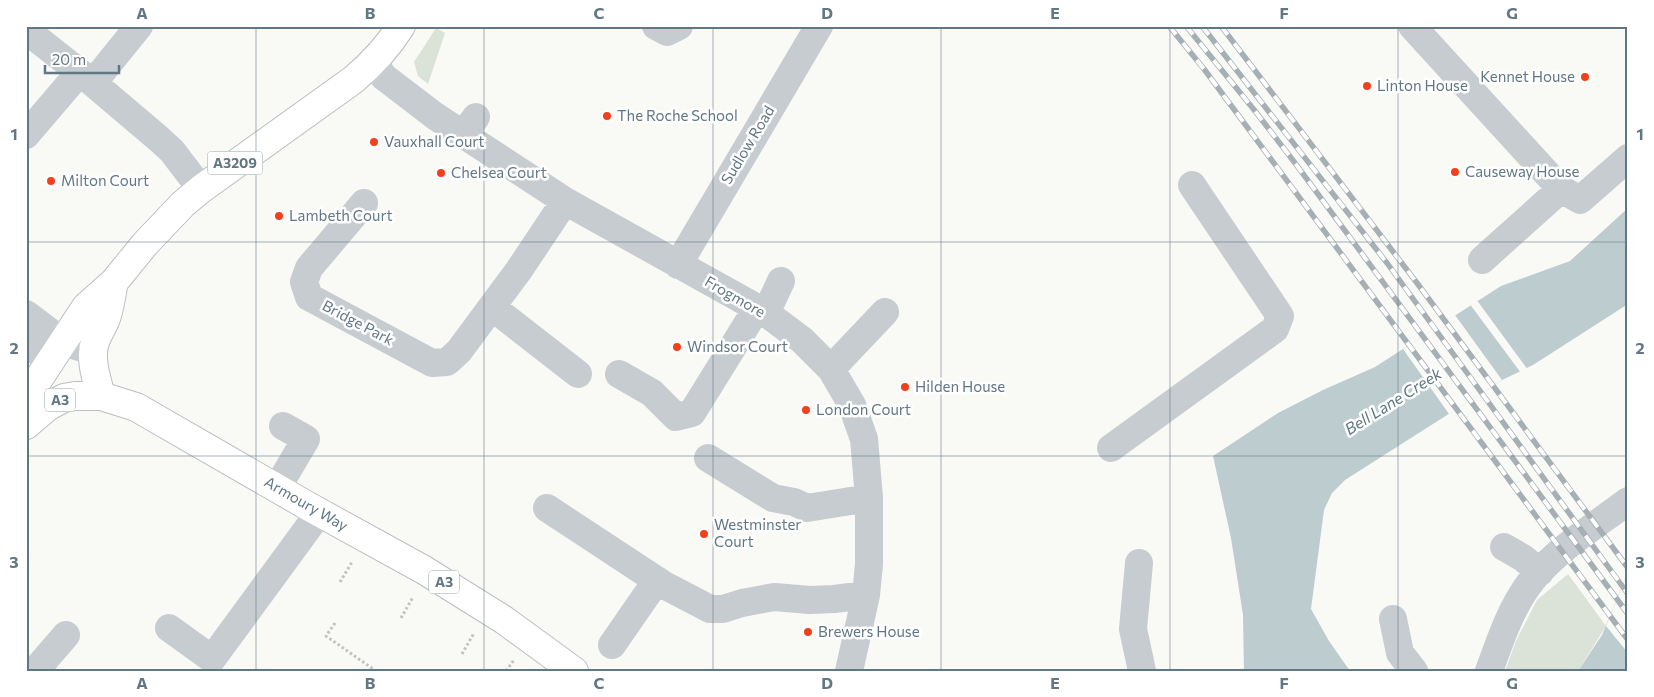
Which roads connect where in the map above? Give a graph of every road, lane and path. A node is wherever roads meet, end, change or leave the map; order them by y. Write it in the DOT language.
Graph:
graph roads {
  1 [pos="139,26"];
  2 [pos="401,26"];
  3 [pos="656,26"];
  4 [pos="679,26"];
  5 [pos="819,26"];
  6 [pos="1412,26"];
  7 [pos="26,30"];
  8 [pos="373,63"];
  9 [pos="86,78"];
  10 [pos="26,135"];
  11 [pos="1628,158"];
  12 [pos="1192,185"];
  13 [pos="201,188"];
  14 [pos="1570,195"];
  15 [pos="565,201"];
  16 [pos="364,204"];
  17 [pos="1482,260"];
  18 [pos="678,265"];
  19 [pos="781,281"];
  20 [pos="114,282"];
  21 [pos="492,307"];
  22 [pos="761,310"];
  23 [pos="885,312"];
  24 [pos="26,314"];
  25 [pos="26,342"];
  26 [pos="93,351"];
  27 [pos="57,352"];
  28 [pos="831,369"];
  29 [pos="578,374"];
  30 [pos="618,374"];
  31 [pos="102,396"];
  32 [pos="26,398"];
  33 [pos="26,425"];
  34 [pos="283,426"];
  35 [pos="1112,448"];
  36 [pos="708,458"];
  37 [pos="277,488"];
  38 [pos="869,498"];
  39 [pos="1628,501"];
  40 [pos="547,508"];
  41 [pos="319,513"];
  42 [pos="1504,547"];
  43 [pos="352,562"];
  44 [pos="1139,563"];
  45 [pos="1540,572"];
  46 [pos="657,580"];
  47 [pos="340,582"];
  48 [pos="866,595"];
  49 [pos="413,596"];
  50 [pos="401,618"];
  51 [pos="1393,619"];
  52 [pos="335,623"];
  53 [pos="169,628"];
  54 [pos="474,633"];
  55 [pos="66,635"];
  56 [pos="612,645"];
  57 [pos="462,654"];
  58 [pos="514,659"];
  59 [pos="1142,665"];
  60 [pos="35,671"];
  61 [pos="376,671"];
  62 [pos="506,671"];
  63 [pos="574,671"];
  64 [pos="849,671"];
  65 [pos="1414,671"];
  66 [pos="1489,671"];
  1 -- 9 [label="street"];
  2 -- 8 [label="main road, A3209"];
  3 -- 4 [label="street"];
  5 -- 18 [label="street, Sudlow Road"];
  6 -- 14 [label="street"];
  7 -- 9 [label="street"];
  8 -- 13 [label="main road, A3209"];
  8 -- 15 [label="street, Frogmore"];
  9 -- 10 [label="street"];
  9 -- 13 [label="street"];
  11 -- 14 [label="street"];
  12 -- 35 [label="street"];
  13 -- 20 [label="main road, A3209"];
  14 -- 17 [label="street"];
  15 -- 18 [label="street, Frogmore"];
  15 -- 21 [label="street, Bridge Park"];
  16 -- 21 [label="street, Bridge Park"];
  18 -- 22 [label="street, Frogmore"];
  19 -- 22 [label="street"];
  20 -- 26 [label="main road, A3209"];
  20 -- 27 [label="main road, A3209"];
  21 -- 29 [label="street"];
  22 -- 28 [label="street, Frogmore"];
  22 -- 30 [label="street"];
  23 -- 28 [label="street"];
  24 -- 27 [label="street"];
  25 -- 27 [label="street"];
  26 -- 27 [label="street"];
  26 -- 31 [label="main road, A3209"];
  27 -- 32 [label="main road, A3209"];
  28 -- 38 [label="street, Frogmore"];
  31 -- 33 [label="main road, Armoury Way / A3"];
  31 -- 37 [label="main road, Armoury Way / A3"];
  34 -- 37 [label="street"];
  36 -- 38 [label="street"];
  37 -- 41 [label="main road, Armoury Way / A3"];
  38 -- 48 [label="street, Frogmore"];
  39 -- 45 [label="street"];
  40 -- 46 [label="street"];
  41 -- 53 [label="street"];
  41 -- 63 [label="main road, Armoury Way / A3"];
  42 -- 45 [label="street"];
  43 -- 47 [label="path"];
  44 -- 59 [label="street"];
  45 -- 66 [label="street"];
  46 -- 48 [label="street"];
  46 -- 56 [label="street"];
  48 -- 64 [label="street, Frogmore"];
  49 -- 50 [label="path"];
  51 -- 65 [label="street"];
  52 -- 61 [label="path"];
  54 -- 57 [label="path"];
  55 -- 60 [label="street"];
  58 -- 62 [label="path"];
}
